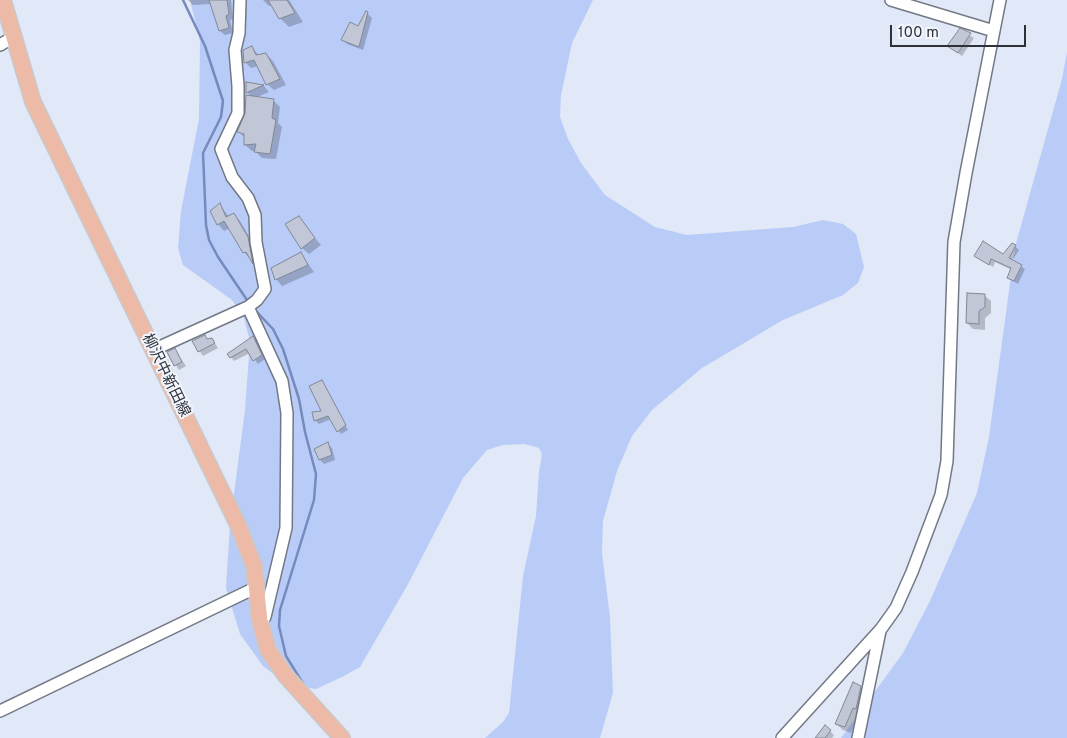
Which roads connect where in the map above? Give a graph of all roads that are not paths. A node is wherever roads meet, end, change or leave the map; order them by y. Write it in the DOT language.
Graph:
graph roads {
  1 [pos="3,0"];
  2 [pos="240,0"];
  3 [pos="891,0"];
  4 [pos="1000,0"];
  5 [pos="994,30"];
  6 [pos="6,41"];
  7 [pos="248,307"];
  8 [pos="153,350"];
  9 [pos="257,587"];
  10 [pos="260,620"];
  11 [pos="881,630"];
  12 [pos="0,711"];
  13 [pos="342,738"];
  14 [pos="782,738"];
  15 [pos="858,738"];
  1 -- 6 [label="main road, 柳沢中新田線"];
  2 -- 7 [label="street"];
  3 -- 5 [label="street"];
  4 -- 5 [label="street"];
  5 -- 11 [label="street"];
  6 -- 8 [label="main road, 柳沢中新田線"];
  7 -- 8 [label="street"];
  7 -- 10 [label="street"];
  8 -- 9 [label="main road, 柳沢中新田線"];
  9 -- 10 [label="main road, 柳沢中新田線"];
  9 -- 12 [label="street"];
  10 -- 13 [label="main road, 柳沢中新田線"];
  11 -- 14 [label="street"];
  11 -- 15 [label="street"];
}
